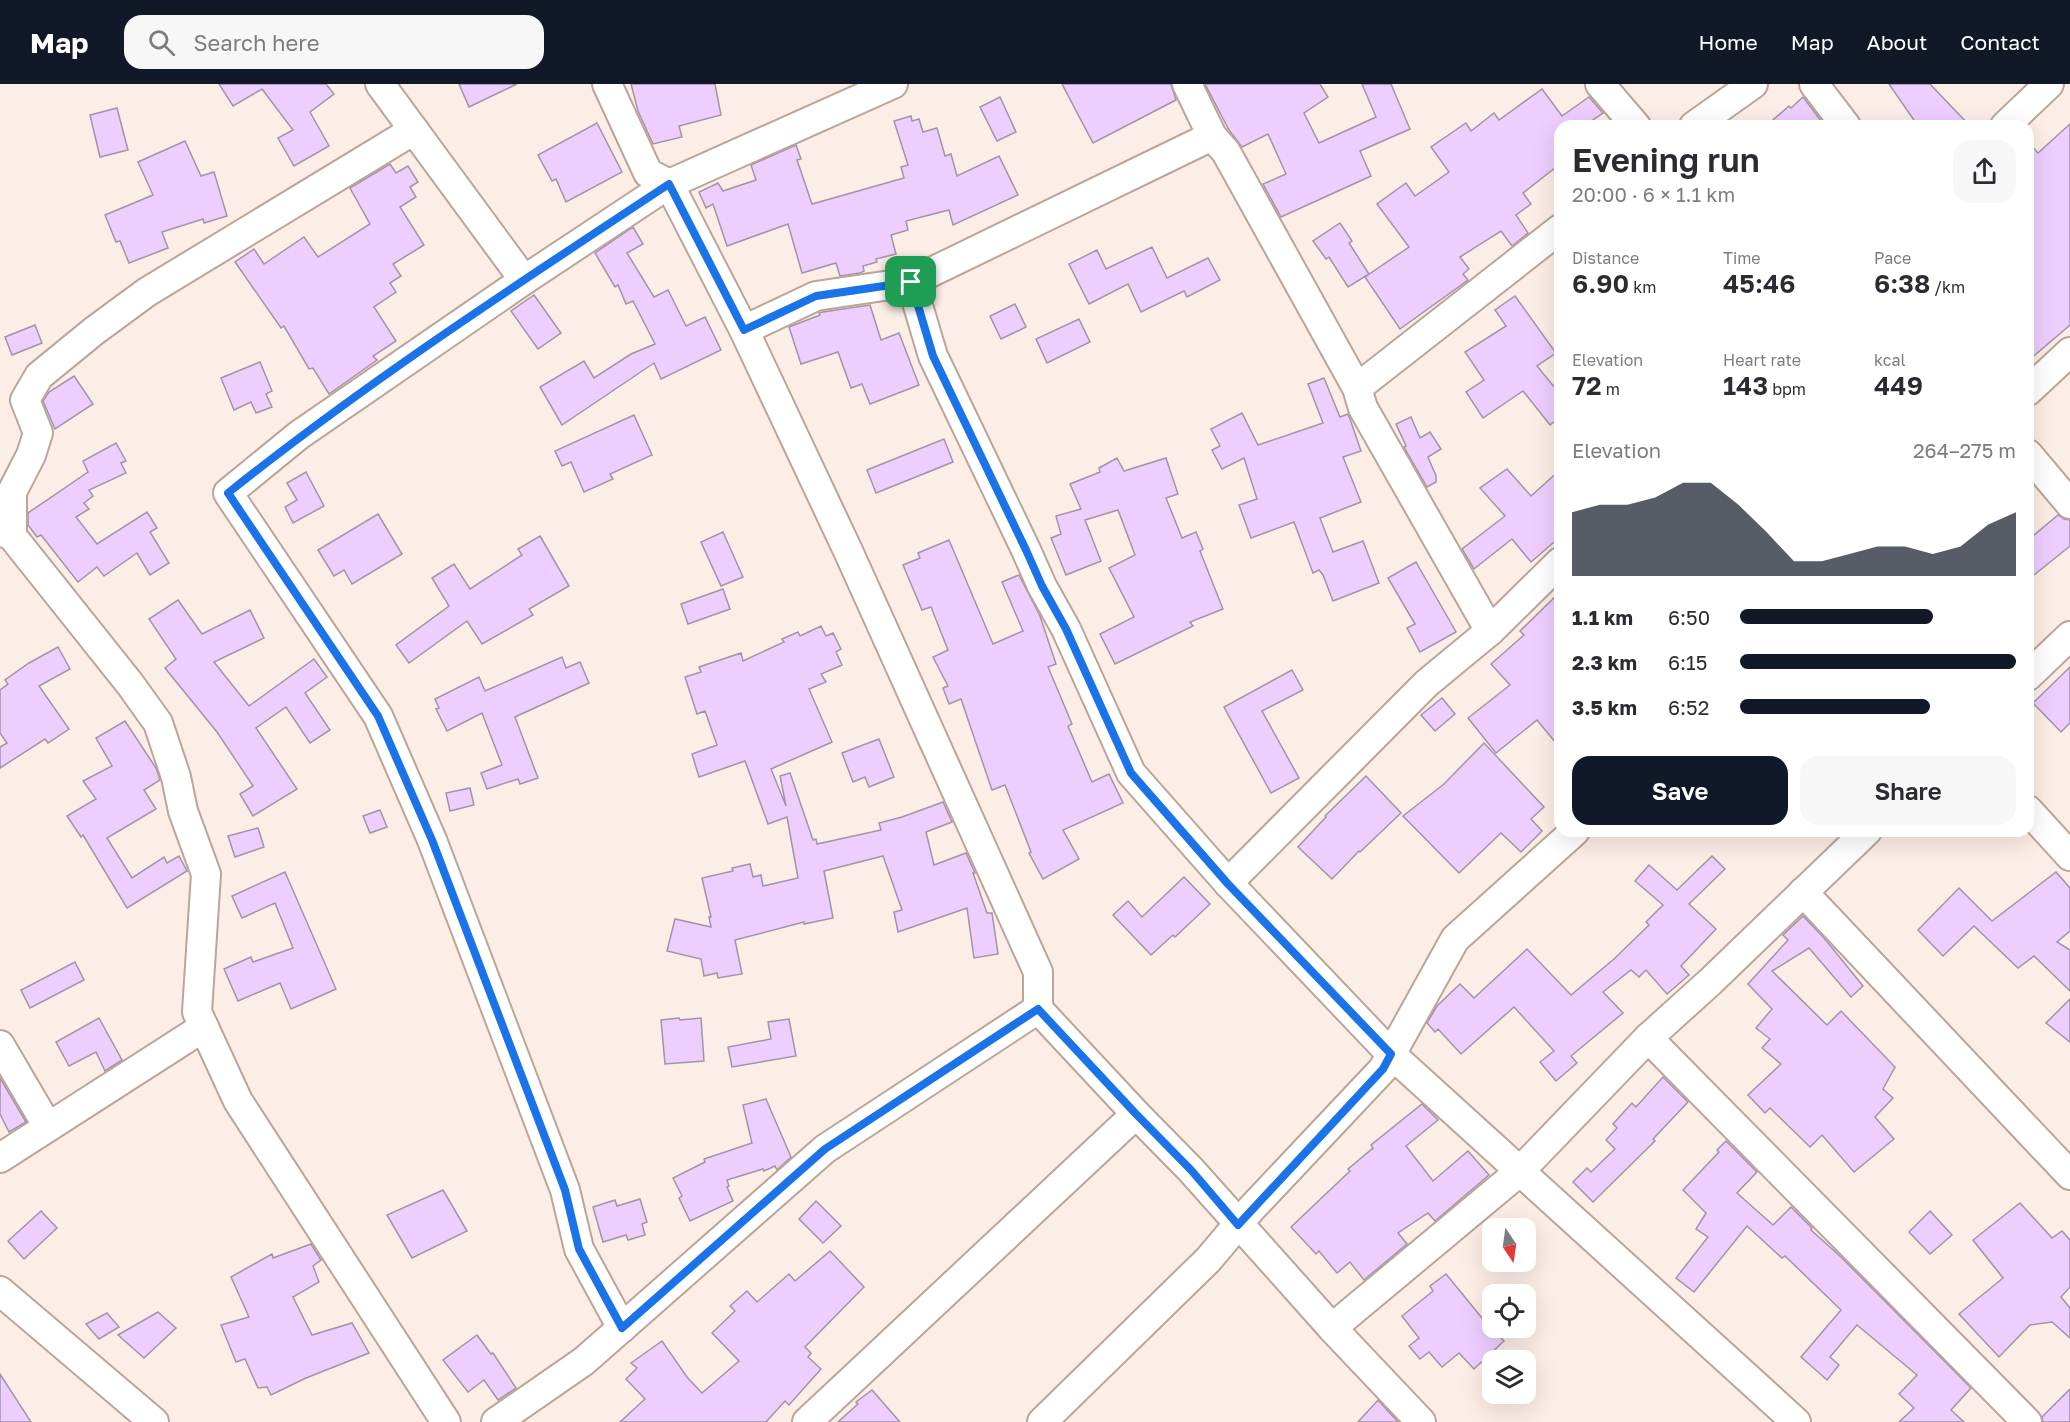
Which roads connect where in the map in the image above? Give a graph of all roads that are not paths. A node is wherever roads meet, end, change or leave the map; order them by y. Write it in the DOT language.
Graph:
graph roads {
  1 [pos="380,84"];
  2 [pos="607,84"];
  3 [pos="893,84"];
  4 [pos="1187,84"];
  5 [pos="1600,84"];
  6 [pos="1753,84"];
  7 [pos="1814,84"];
  8 [pos="2049,84"];
  9 [pos="1631,120"];
  10 [pos="1702,120"];
  11 [pos="1841,120"];
  12 [pos="2011,120"];
  13 [pos="414,130"];
  14 [pos="1212,135"];
  15 [pos="669,184"];
  16 [pos="1554,234"];
  17 [pos="524,280"];
  18 [pos="911,282"];
  19 [pos="744,330"];
  20 [pos="2070,352"];
  21 [pos="2034,385"];
  22 [pos="1357,388"];
  23 [pos="2034,461"];
  24 [pos="2070,504"];
  25 [pos="6,534"];
  26 [pos="1554,568"];
  27 [pos="1490,631"];
  28 [pos="2070,636"];
  29 [pos="2034,670"];
  30 [pos="2034,817"];
  31 [pos="1568,837"];
  32 [pos="1861,837"];
  33 [pos="2070,856"];
  34 [pos="1228,884"];
  35 [pos="1803,892"];
  36 [pos="1038,1009"];
  37 [pos="204,1027"];
  38 [pos="1648,1038"];
  39 [pos="0,1045"];
  40 [pos="1391,1054"];
  41 [pos="1136,1114"];
  42 [pos="48,1127"];
  43 [pos="0,1158"];
  44 [pos="1519,1172"];
  45 [pos="2070,1175"];
  46 [pos="1238,1225"];
  47 [pos="0,1291"];
  48 [pos="622,1328"];
  49 [pos="1332,1328"];
  50 [pos="154,1422"];
  51 [pos="446,1422"];
  52 [pos="496,1422"];
  53 [pos="807,1422"];
  54 [pos="1042,1422"];
  55 [pos="1421,1422"];
  56 [pos="1796,1422"];
  57 [pos="2027,1422"];
  1 -- 13 [label="street"];
  2 -- 15 [label="street"];
  3 -- 15 [label="street"];
  4 -- 14 [label="street"];
  5 -- 9 [label="street"];
  6 -- 10 [label="street"];
  7 -- 11 [label="street"];
  8 -- 12 [label="street"];
  13 -- 17 [label="street"];
  13 -- 25 [label="street"];
  14 -- 18 [label="street"];
  14 -- 22 [label="street"];
  15 -- 17 [label="street"];
  15 -- 19 [label="street"];
  16 -- 22 [label="street"];
  17 -- 48 [label="street"];
  18 -- 19 [label="street"];
  18 -- 34 [label="street"];
  19 -- 36 [label="street"];
  20 -- 21 [label="street"];
  22 -- 27 [label="street"];
  23 -- 24 [label="street"];
  25 -- 37 [label="street"];
  26 -- 27 [label="street"];
  27 -- 34 [label="street"];
  28 -- 29 [label="street"];
  30 -- 33 [label="street"];
  31 -- 40 [label="street"];
  32 -- 35 [label="street"];
  34 -- 40 [label="street"];
  35 -- 38 [label="street"];
  35 -- 45 [label="street"];
  36 -- 41 [label="street"];
  36 -- 48 [label="street"];
  37 -- 42 [label="street"];
  37 -- 51 [label="street"];
  38 -- 44 [label="street"];
  38 -- 57 [label="street"];
  39 -- 42 [label="street"];
  40 -- 44 [label="street"];
  40 -- 46 [label="street"];
  41 -- 46 [label="street"];
  41 -- 53 [label="street"];
  42 -- 43 [label="street"];
  44 -- 49 [label="street"];
  44 -- 56 [label="street"];
  46 -- 49 [label="street"];
  46 -- 54 [label="street"];
  47 -- 50 [label="street"];
  48 -- 52 [label="street"];
  49 -- 55 [label="street"];
}
